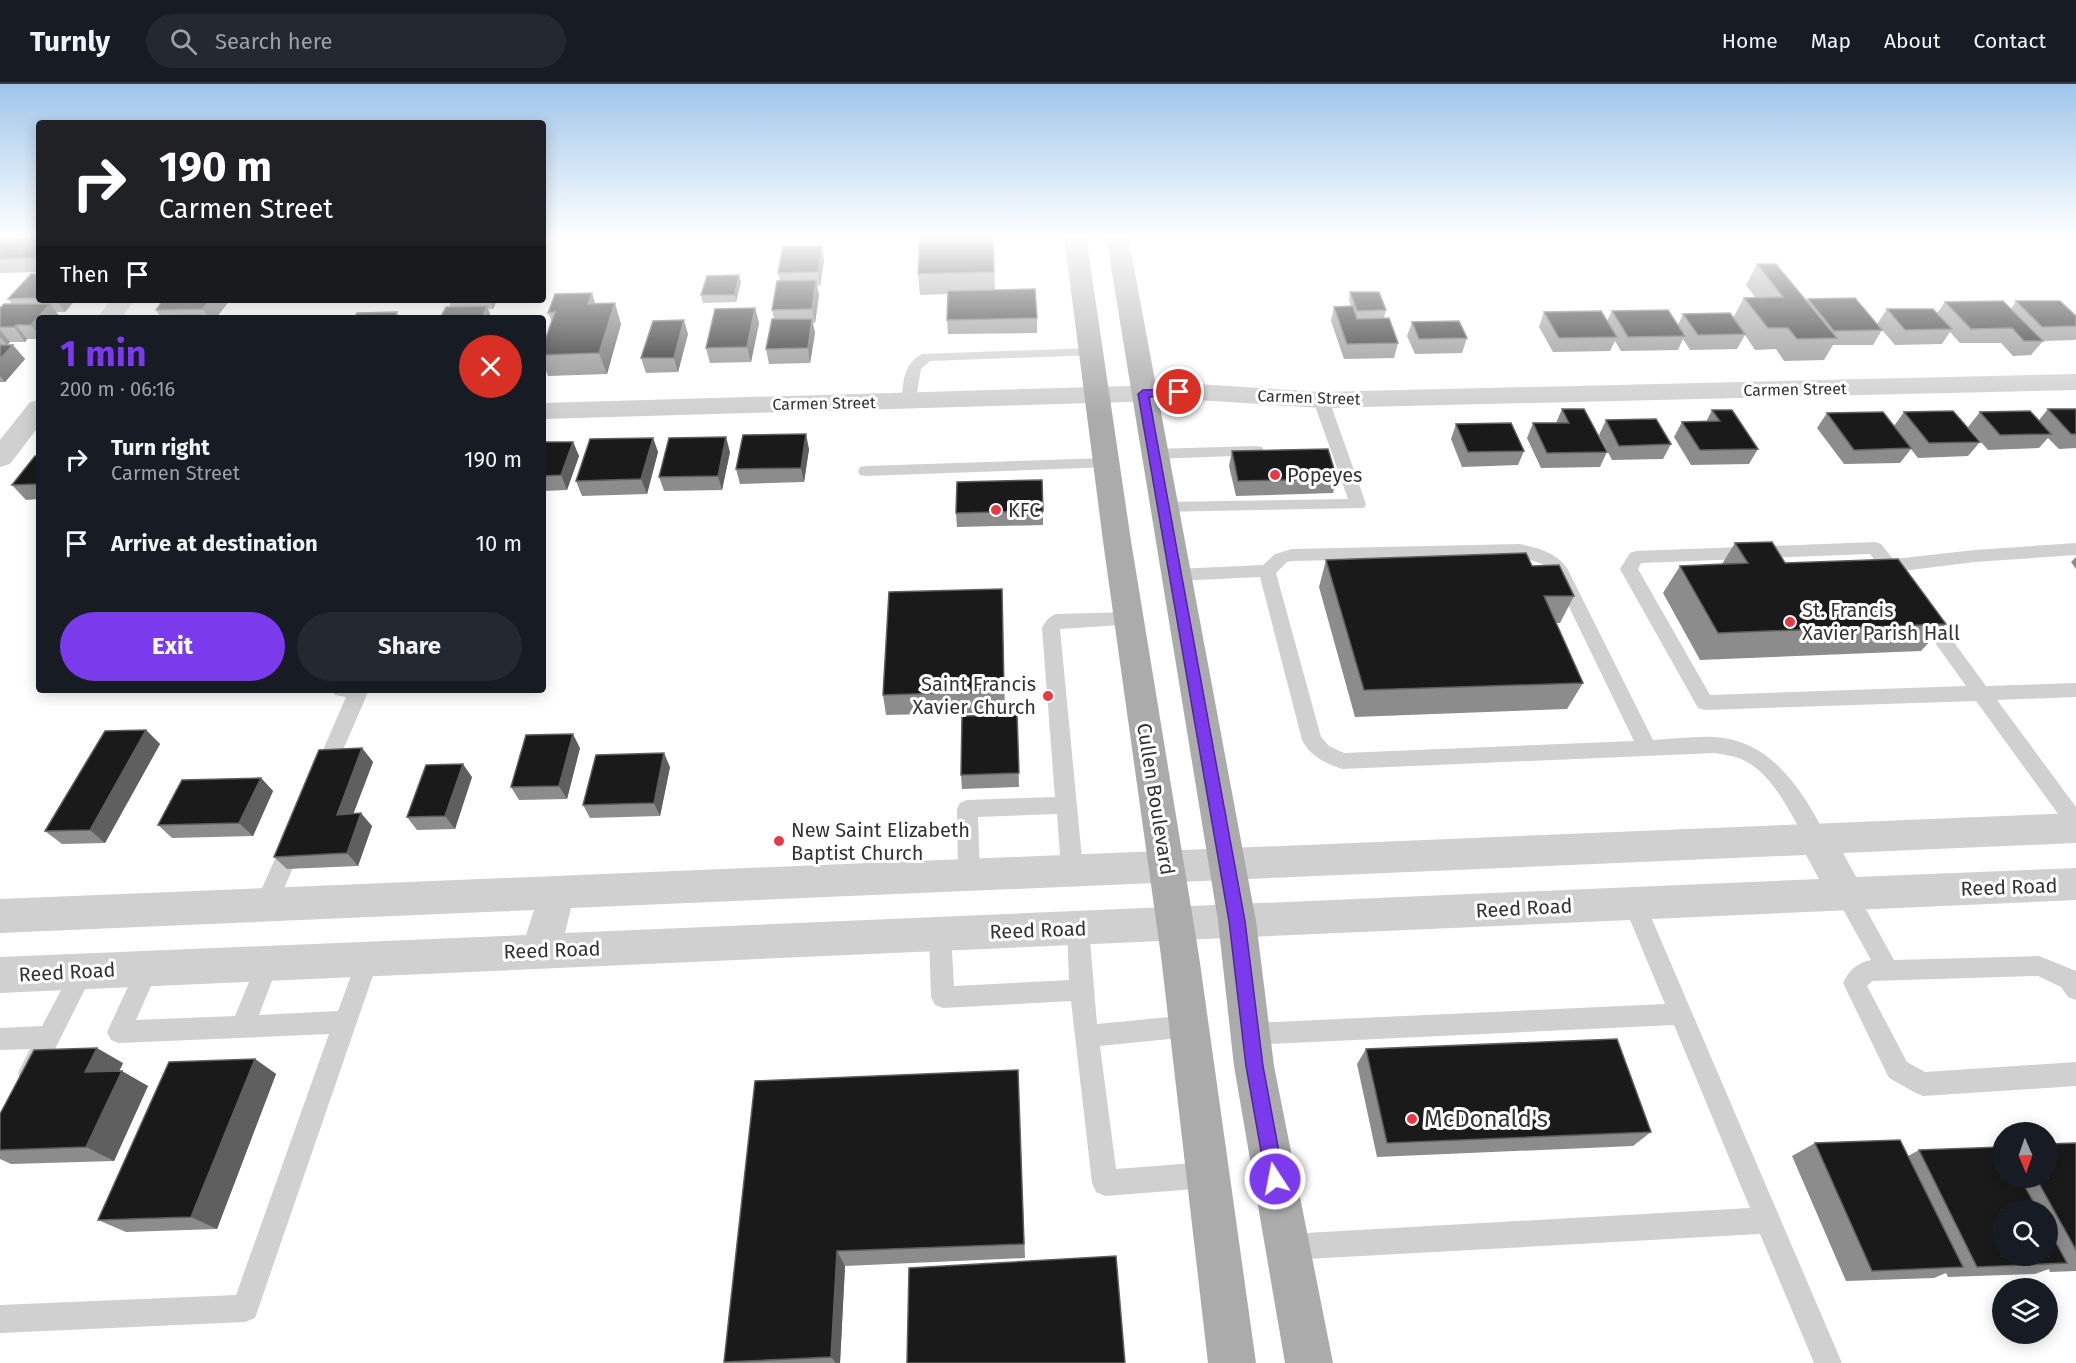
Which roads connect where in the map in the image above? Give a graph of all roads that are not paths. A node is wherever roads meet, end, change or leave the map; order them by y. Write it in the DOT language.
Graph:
graph roads {
  1 [pos="1083,296"];
  2 [pos="1127,296"];
  3 [pos="121,303"];
  4 [pos="111,315"];
  5 [pos="1090,352"];
  6 [pos="2076,382"];
  7 [pos="1143,394"];
  8 [pos="1096,395"];
  9 [pos="1321,400"];
  10 [pos="910,401"];
  11 [pos="546,411"];
  12 [pos="26,423"];
  13 [pos="1340,448"];
  14 [pos="1316,449"];
  15 [pos="1270,450"];
  16 [pos="1154,453"];
  17 [pos="0,458"];
  18 [pos="1106,463"];
  19 [pos="866,471"];
  20 [pos="1164,508"];
  21 [pos="2076,549"];
  22 [pos="1889,566"];
  23 [pos="1267,571"];
  24 [pos="1176,575"];
  25 [pos="1130,619"];
  26 [pos="2076,690"];
  27 [pos="358,693"];
  28 [pos="1983,695"];
  29 [pos="1647,747"];
  30 [pos="314,794"];
  31 [pos="1066,805"];
  32 [pos="2076,823"];
  33 [pos="300,826"];
  34 [pos="2076,828"];
  35 [pos="1816,838"];
  36 [pos="1227,863"];
  37 [pos="1166,865"];
  38 [pos="1072,869"];
  39 [pos="969,874"];
  40 [pos="2076,884"];
  41 [pos="557,892"];
  42 [pos="1845,893"];
  43 [pos="1634,903"];
  44 [pos="266,904"];
  45 [pos="0,916"];
  46 [pos="1237,921"];
  47 [pos="1175,924"];
  48 [pos="1078,928"];
  49 [pos="940,934"];
  50 [pos="541,950"];
  51 [pos="368,958"];
  52 [pos="268,962"];
  53 [pos="148,968"];
  54 [pos="1888,970"];
  55 [pos="83,971"];
  56 [pos="0,975"];
  57 [pos="2076,989"];
  58 [pos="1081,990"];
  59 [pos="1681,1014"];
  60 [pos="345,1023"];
  61 [pos="1189,1026"];
  62 [pos="242,1027"];
  63 [pos="1251,1034"];
  64 [pos="1087,1036"];
  65 [pos="49,1037"];
  66 [pos="0,1039"];
  67 [pos="2076,1074"];
  68 [pos="22,1089"];
  69 [pos="1208,1174"];
  70 [pos="1768,1220"];
  71 [pos="1288,1247"];
  72 [pos="0,1319"];
  73 [pos="1232,1363"];
  74 [pos="1309,1363"];
  75 [pos="1828,1363"];
  1 -- 5 [label="main road, Cullen Boulevard"];
  2 -- 7 [label="main road"];
  3 -- 4 [label="street"];
  5 -- 8 [label="main road, Cullen Boulevard"];
  5 -- 10 [label="lane"];
  6 -- 9 [label="street, Carmen Street"];
  7 -- 8 [label="street, Carmen Street"];
  7 -- 9 [label="street, Carmen Street"];
  7 -- 16 [label="main road"];
  8 -- 10 [label="street, Carmen Street"];
  8 -- 18 [label="main road, Cullen Boulevard"];
  9 -- 13 [label="lane"];
  10 -- 11 [label="street, Carmen Street"];
  12 -- 17 [label="street"];
  13 -- 14 [label="lane"];
  13 -- 20 [label="lane"];
  15 -- 16 [label="lane"];
  16 -- 20 [label="main road"];
  18 -- 19 [label="lane"];
  18 -- 25 [label="main road, Cullen Boulevard"];
  20 -- 24 [label="main road"];
  21 -- 22 [label="lane"];
  22 -- 28 [label="lane"];
  22 -- 28 [label="lane"];
  23 -- 24 [label="lane"];
  23 -- 29 [label="lane"];
  23 -- 29 [label="lane"];
  24 -- 36 [label="main road"];
  25 -- 31 [label="lane"];
  25 -- 37 [label="main road, Cullen Boulevard"];
  26 -- 28 [label="lane"];
  27 -- 30 [label="lane"];
  28 -- 32 [label="lane"];
  29 -- 35 [label="lane"];
  31 -- 38 [label="lane"];
  31 -- 39 [label="lane"];
  33 -- 44 [label="lane"];
  34 -- 35 [label="street"];
  35 -- 36 [label="street"];
  35 -- 42 [label="street"];
  36 -- 37 [label="street"];
  36 -- 46 [label="main road"];
  37 -- 38 [label="street"];
  37 -- 47 [label="main road, Cullen Boulevard"];
  38 -- 39 [label="street"];
  39 -- 41 [label="street"];
  40 -- 42 [label="street, Reed Road"];
  41 -- 44 [label="street"];
  41 -- 50 [label="street"];
  42 -- 43 [label="street, Reed Road"];
  42 -- 54 [label="lane"];
  43 -- 46 [label="street, Reed Road"];
  43 -- 59 [label="lane"];
  44 -- 45 [label="street"];
  46 -- 47 [label="street, Reed Road"];
  46 -- 63 [label="main road"];
  47 -- 48 [label="street, Reed Road"];
  47 -- 61 [label="main road, Cullen Boulevard"];
  48 -- 49 [label="street, Reed Road"];
  48 -- 58 [label="lane"];
  49 -- 50 [label="street, Reed Road"];
  49 -- 58 [label="lane"];
  50 -- 51 [label="street, Reed Road"];
  51 -- 52 [label="street, Reed Road"];
  51 -- 60 [label="lane"];
  52 -- 53 [label="street, Reed Road"];
  52 -- 62 [label="lane"];
  53 -- 55 [label="street, Reed Road"];
  53 -- 62 [label="lane"];
  54 -- 57 [label="lane"];
  54 -- 67 [label="lane"];
  55 -- 56 [label="street, Reed Road"];
  55 -- 65 [label="lane"];
  58 -- 64 [label="lane"];
  59 -- 63 [label="lane"];
  59 -- 70 [label="lane"];
  60 -- 62 [label="lane"];
  60 -- 72 [label="lane"];
  61 -- 64 [label="lane"];
  61 -- 69 [label="main road, Cullen Boulevard"];
  63 -- 71 [label="main road"];
  64 -- 69 [label="lane"];
  65 -- 66 [label="lane"];
  65 -- 68 [label="lane"];
  69 -- 73 [label="main road, Cullen Boulevard"];
  70 -- 71 [label="lane"];
  70 -- 75 [label="lane"];
  71 -- 74 [label="main road"];
}
